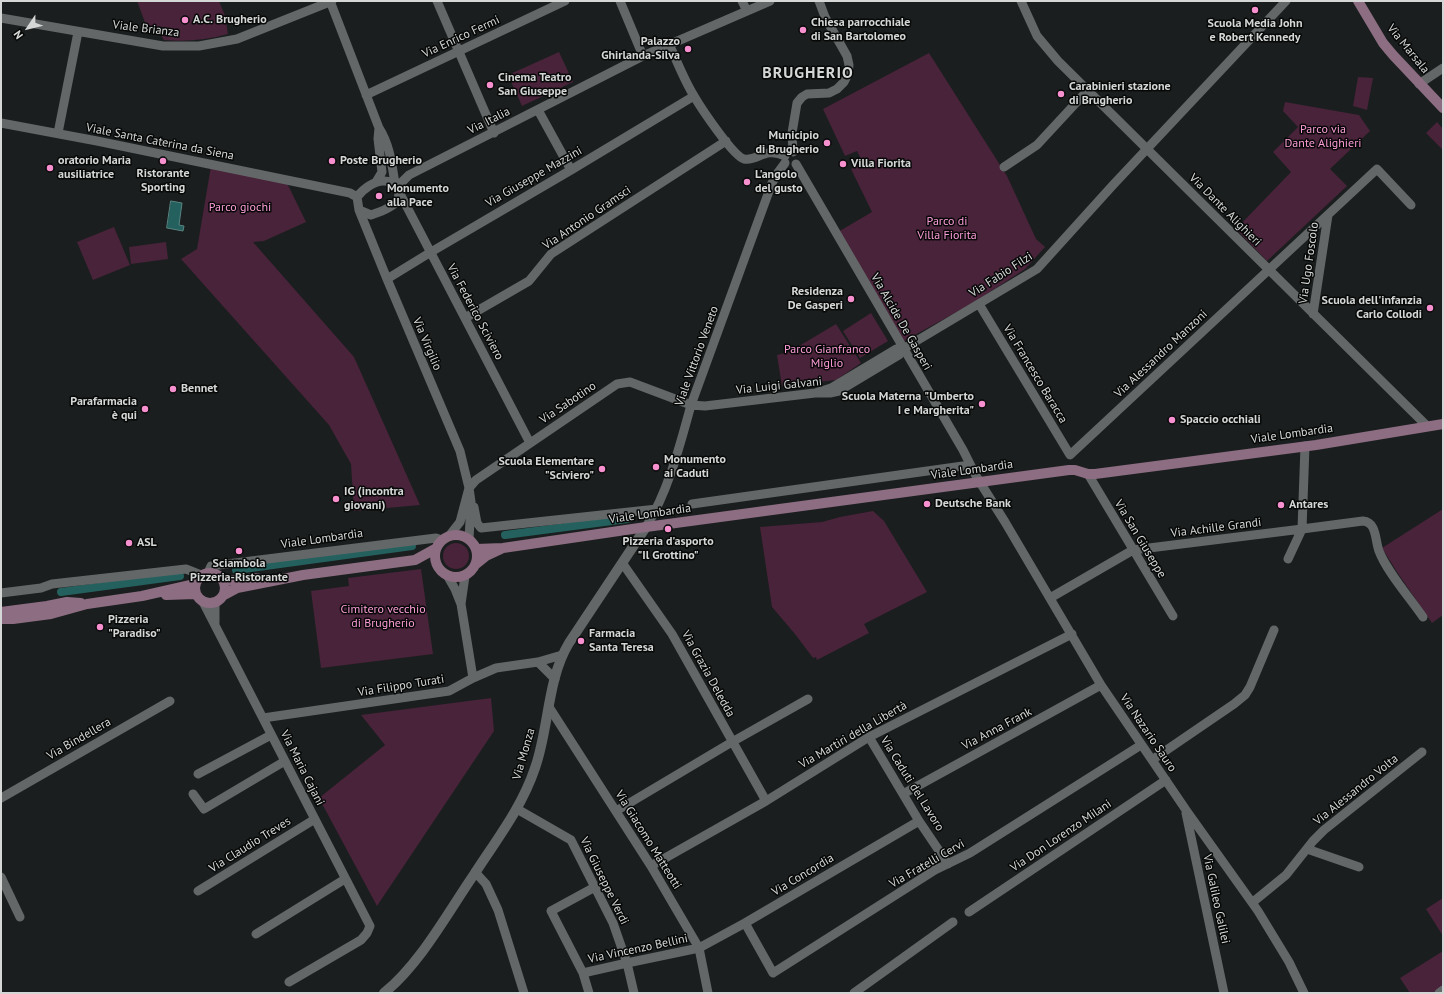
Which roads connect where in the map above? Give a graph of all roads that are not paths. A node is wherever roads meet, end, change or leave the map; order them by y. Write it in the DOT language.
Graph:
graph roads {
  1 [pos="331,1"];
  2 [pos="437,1"];
  3 [pos="565,1"];
  4 [pos="620,1"];
  5 [pos="742,1"];
  6 [pos="770,1"];
  7 [pos="820,1"];
  8 [pos="1021,1"];
  9 [pos="1286,1"];
  10 [pos="1358,1"];
  11 [pos="747,11"];
  12 [pos="1,18"];
  13 [pos="78,32"];
  14 [pos="669,44"];
  15 [pos="459,52"];
  16 [pos="643,56"];
  17 [pos="1443,68"];
  18 [pos="1419,84"];
  19 [pos="1087,91"];
  20 [pos="366,95"];
  21 [pos="694,96"];
  22 [pos="1443,108"];
  23 [pos="538,110"];
  24 [pos="1,123"];
  25 [pos="379,128"];
  26 [pos="494,133"];
  27 [pos="58,134"];
  28 [pos="726,141"];
  29 [pos="1147,150"];
  30 [pos="788,157"];
  31 [pos="796,164"];
  32 [pos="1004,167"];
  33 [pos="572,170"];
  34 [pos="376,182"];
  35 [pos="397,187"];
  36 [pos="357,197"];
  37 [pos="1411,205"];
  38 [pos="359,210"];
  39 [pos="1328,215"];
  40 [pos="431,252"];
  41 [pos="1268,270"];
  42 [pos="386,279"];
  43 [pos="979,304"];
  44 [pos="1313,314"];
  45 [pos="465,318"];
  46 [pos="903,349"];
  47 [pos="692,405"];
  48 [pos="1443,424"];
  49 [pos="1427,426"];
  50 [pos="530,443"];
  51 [pos="1304,446"];
  52 [pos="1070,455"];
  53 [pos="970,465"];
  54 [pos="1088,474"];
  55 [pos="980,482"];
  56 [pos="469,488"];
  57 [pos="692,504"];
  58 [pos="657,509"];
  59 [pos="646,527"];
  60 [pos="1302,528"];
  61 [pos="446,538"];
  62 [pos="469,539"];
  63 [pos="503,548"];
  64 [pos="435,549"];
  65 [pos="476,549"];
  66 [pos="1133,550"];
  67 [pos="1288,559"];
  68 [pos="415,560"];
  69 [pos="476,564"];
  70 [pos="623,564"];
  71 [pos="438,568"];
  72 [pos="205,574"];
  73 [pos="303,575"];
  74 [pos="447,575"];
  75 [pos="465,576"];
  76 [pos="224,581"];
  77 [pos="195,589"];
  78 [pos="1,593"];
  79 [pos="224,594"];
  80 [pos="1050,598"];
  81 [pos="203,602"];
  82 [pos="215,603"];
  83 [pos="87,604"];
  84 [pos="461,604"];
  85 [pos="1,612"];
  86 [pos="1173,616"];
  87 [pos="1423,617"];
  88 [pos="1,620"];
  89 [pos="216,626"];
  90 [pos="1274,630"];
  91 [pos="1072,634"];
  92 [pos="562,655"];
  93 [pos="538,662"];
  94 [pos="473,678"];
  95 [pos="555,679"];
  96 [pos="1101,685"];
  97 [pos="808,699"];
  98 [pos="170,701"];
  99 [pos="549,707"];
  100 [pos="263,718"];
  101 [pos="271,735"];
  102 [pos="869,737"];
  103 [pos="732,742"];
  104 [pos="1141,745"];
  105 [pos="1422,752"];
  106 [pos="1152,760"];
  107 [pos="285,761"];
  108 [pos="198,774"];
  109 [pos="1166,780"];
  110 [pos="193,794"];
  111 [pos="903,794"];
  112 [pos="1,798"];
  113 [pos="766,801"];
  114 [pos="517,809"];
  115 [pos="616,810"];
  116 [pos="1186,810"];
  117 [pos="315,819"];
  118 [pos="919,821"];
  119 [pos="1307,849"];
  120 [pos="948,864"];
  121 [pos="651,866"];
  122 [pos="1360,867"];
  123 [pos="475,872"];
  124 [pos="1,878"];
  125 [pos="345,879"];
  126 [pos="595,887"];
  127 [pos="198,891"];
  128 [pos="1253,902"];
  129 [pos="969,912"];
  130 [pos="20,917"];
  131 [pos="953,922"];
  132 [pos="745,923"];
  133 [pos="256,934"];
  134 [pos="698,948"];
  135 [pos="626,963"];
  136 [pos="584,973"];
  137 [pos="290,982"];
  138 [pos="1443,990"];
  139 [pos="384,993"];
  140 [pos="524,993"];
  141 [pos="589,993"];
  142 [pos="634,993"];
  143 [pos="708,993"];
  144 [pos="854,993"];
  145 [pos="1224,993"];
  146 [pos="1304,993"];
  147 [pos="1439,993"];
  1 -- 13 [label="street, Viale Brianza"];
  1 -- 20 [label="street, Via Federico Sciviero"];
  2 -- 15 [label="street"];
  3 -- 15 [label="street, Via Enrico Fermi"];
  4 -- 16 [label="street"];
  5 -- 11 [label="street"];
  6 -- 11 [label="street, Via Italia"];
  7 -- 30 [label="street"];
  8 -- 19 [label="street, Via Dante Alighieri"];
  9 -- 29 [label="street, Via Fabio Filzi"];
  10 -- 18 [label="main road, Via Marsala"];
  11 -- 14 [label="street, Via Italia"];
  12 -- 13 [label="street, Viale Brianza"];
  13 -- 27 [label="street"];
  14 -- 16 [label="street, Via Italia"];
  14 -- 21 [label="street"];
  15 -- 20 [label="street, Via Enrico Fermi"];
  15 -- 26 [label="street"];
  16 -- 23 [label="street, Via Italia"];
  17 -- 18 [label="street"];
  18 -- 22 [label="main road, Via Marsala"];
  19 -- 29 [label="street, Via Dante Alighieri"];
  19 -- 32 [label="street"];
  20 -- 25 [label="street, Via Federico Sciviero"];
  21 -- 28 [label="street"];
  21 -- 33 [label="street, Via Giuseppe Mazzini"];
  23 -- 26 [label="street, Via Italia"];
  23 -- 33 [label="street"];
  24 -- 27 [label="street, Viale Santa Caterina da Siena"];
  25 -- 34 [label="street"];
  25 -- 35 [label="street, Via Federico Sciviero"];
  26 -- 35 [label="street, Via Italia"];
  27 -- 36 [label="street, Viale Santa Caterina da Siena"];
  28 -- 30 [label="street"];
  28 -- 45 [label="street, Via Antonio Gramsci"];
  29 -- 41 [label="street, Via Dante Alighieri"];
  29 -- 43 [label="street, Via Fabio Filzi"];
  30 -- 31 [label="street"];
  30 -- 31 [label="street, Via Alcide De Gasperi"];
  30 -- 47 [label="street, Viale Vittorio Veneto"];
  31 -- 46 [label="street, Via Alcide De Gasperi"];
  33 -- 40 [label="street, Via Giuseppe Mazzini"];
  34 -- 35 [label="street"];
  34 -- 36 [label="street"];
  35 -- 38 [label="street"];
  35 -- 40 [label="street, Via Federico Sciviero"];
  36 -- 38 [label="street"];
  37 -- 39 [label="street, Via Ugo Foscolo"];
  38 -- 42 [label="street, Via Virgilio"];
  39 -- 41 [label="street, Via Ugo Foscolo"];
  39 -- 44 [label="street, Via Ugo Foscolo"];
  40 -- 42 [label="street, Via Giuseppe Mazzini"];
  40 -- 45 [label="street, Via Federico Sciviero"];
  41 -- 44 [label="street, Via Dante Alighieri"];
  41 -- 52 [label="street, Via Alessandro Manzoni"];
  42 -- 56 [label="street, Via Virgilio"];
  43 -- 46 [label="street, Via Fabio Filzi"];
  43 -- 52 [label="street, Via Francesco Baracca"];
  44 -- 49 [label="street, Via Dante Alighieri"];
  45 -- 50 [label="street, Via Federico Sciviero"];
  46 -- 47 [label="street, Via Luigi Galvani"];
  46 -- 53 [label="street, Via Alcide De Gasperi"];
  47 -- 50 [label="street, Via Sabotino"];
  47 -- 58 [label="street, Viale Vittorio Veneto"];
  48 -- 49 [label="main road, Viale Lombardia"];
  49 -- 51 [label="main road, Viale Lombardia"];
  50 -- 56 [label="street, Via Sabotino"];
  51 -- 54 [label="main road, Viale Lombardia"];
  51 -- 60 [label="street"];
  53 -- 55 [label="street, Via Alcide De Gasperi"];
  53 -- 57 [label="street, Viale Lombardia"];
  54 -- 55 [label="main road, Viale Lombardia"];
  54 -- 66 [label="street, Via San Giuseppe"];
  55 -- 59 [label="main road, Viale Lombardia"];
  55 -- 80 [label="street, Via Nazario Sauro"];
  56 -- 58 [label="street, Viale Lombardia"];
  56 -- 61 [label="street, Via Virgilio"];
  56 -- 62 [label="street, Via Virgilio"];
  58 -- 59 [label="street, Viale Vittorio Veneto"];
  59 -- 63 [label="main road, Viale Lombardia"];
  59 -- 70 [label="street, Via Monza"];
  60 -- 66 [label="street, Via Achille Grandi"];
  60 -- 67 [label="street"];
  60 -- 87 [label="street, Via Achille Grandi"];
  61 -- 62 [label="main road"];
  61 -- 64 [label="main road"];
  61 -- 72 [label="street, Viale Lombardia"];
  62 -- 65 [label="main road"];
  63 -- 65 [label="main road, Viale Lombardia"];
  63 -- 69 [label="main road, Viale Lombardia"];
  64 -- 68 [label="main road"];
  64 -- 71 [label="main road"];
  65 -- 69 [label="main road"];
  66 -- 80 [label="street"];
  66 -- 86 [label="street, Via San Giuseppe"];
  68 -- 71 [label="main road"];
  68 -- 73 [label="main road"];
  69 -- 75 [label="main road"];
  70 -- 92 [label="street, Via Monza"];
  70 -- 103 [label="street, Via Grazia Deledda"];
  71 -- 74 [label="main road"];
  72 -- 76 [label="main road"];
  72 -- 77 [label="main road"];
  72 -- 78 [label="street"];
  73 -- 76 [label="main road"];
  73 -- 79 [label="main road"];
  74 -- 75 [label="main road"];
  74 -- 84 [label="street"];
  75 -- 84 [label="street"];
  76 -- 79 [label="main road"];
  77 -- 81 [label="main road"];
  77 -- 83 [label="main road"];
  79 -- 82 [label="main road"];
  80 -- 91 [label="street, Via Nazario Sauro"];
  81 -- 82 [label="main road"];
  81 -- 89 [label="street, Via Maria Cajani"];
  82 -- 89 [label="street, Via Maria Cajani"];
  83 -- 85 [label="main road"];
  83 -- 88 [label="main road"];
  84 -- 94 [label="street"];
  89 -- 100 [label="street, Via Maria Cajani"];
  90 -- 106 [label="street"];
  91 -- 96 [label="street, Via Nazario Sauro"];
  91 -- 102 [label="street, Via Martiri della Libertà"];
  92 -- 93 [label="street, Via Filippo Turati"];
  92 -- 95 [label="street, Via Monza"];
  93 -- 94 [label="street, Via Filippo Turati"];
  93 -- 95 [label="street"];
  94 -- 100 [label="street, Via Filippo Turati"];
  95 -- 99 [label="street, Via Monza"];
  96 -- 104 [label="street, Via Nazario Sauro"];
  96 -- 111 [label="street, Via Anna Frank"];
  97 -- 103 [label="street"];
  98 -- 112 [label="street, Via Bindellera"];
  99 -- 114 [label="street, Via Monza"];
  99 -- 115 [label="street, Via Giacomo Matteotti"];
  100 -- 101 [label="street, Via Maria Cajani"];
  101 -- 107 [label="street, Via Maria Cajani"];
  101 -- 108 [label="street"];
  102 -- 111 [label="street, Via Caduti del Lavoro"];
  102 -- 113 [label="street, Via Martiri della Libertà"];
  103 -- 113 [label="street, Via Grazia Deledda"];
  103 -- 115 [label="street"];
  104 -- 106 [label="street, Via Nazario Sauro"];
  104 -- 120 [label="street, Via Fratelli Cervi"];
  105 -- 119 [label="street, Via Alessandro Volta"];
  106 -- 109 [label="street, Via Nazario Sauro"];
  107 -- 110 [label="street"];
  107 -- 117 [label="street, Via Maria Cajani"];
  109 -- 116 [label="street, Via Nazario Sauro"];
  109 -- 129 [label="street, Via Don Lorenzo Milani"];
  111 -- 118 [label="street, Via Caduti del Lavoro"];
  113 -- 121 [label="street, Via Martiri della Libertà"];
  114 -- 123 [label="street, Via Monza"];
  114 -- 126 [label="street, Via Giuseppe Verdi"];
  115 -- 121 [label="street, Via Giacomo Matteotti"];
  116 -- 128 [label="street, Via Nazario Sauro"];
  116 -- 145 [label="street, Via Galileo Galilei"];
  117 -- 125 [label="street, Via Maria Cajani"];
  117 -- 127 [label="street, Via Claudio Treves"];
  118 -- 120 [label="street, Via Caduti del Lavoro"];
  118 -- 132 [label="street, Via Concordia"];
  119 -- 122 [label="street"];
  119 -- 128 [label="street, Via Alessandro Volta"];
  120 -- 132 [label="street, Via Fratelli Cervi"];
  121 -- 134 [label="street, Via Giacomo Matteotti"];
  123 -- 139 [label="street, Via Monza"];
  123 -- 140 [label="street"];
  124 -- 130 [label="street"];
  125 -- 133 [label="street"];
  125 -- 137 [label="street, Via Maria Cajani"];
  126 -- 135 [label="street, Via Giuseppe Verdi"];
  126 -- 136 [label="street"];
  128 -- 146 [label="street, Via Nazario Sauro"];
  131 -- 144 [label="street"];
  132 -- 134 [label="street, Via Concordia"];
  134 -- 135 [label="street, Via Vincenzo Bellini"];
  134 -- 143 [label="street, Via Giacomo Matteotti"];
  135 -- 136 [label="street, Via Vincenzo Bellini"];
  135 -- 142 [label="street, Via Giuseppe Verdi"];
  136 -- 141 [label="street"];
  138 -- 147 [label="street"];
}
